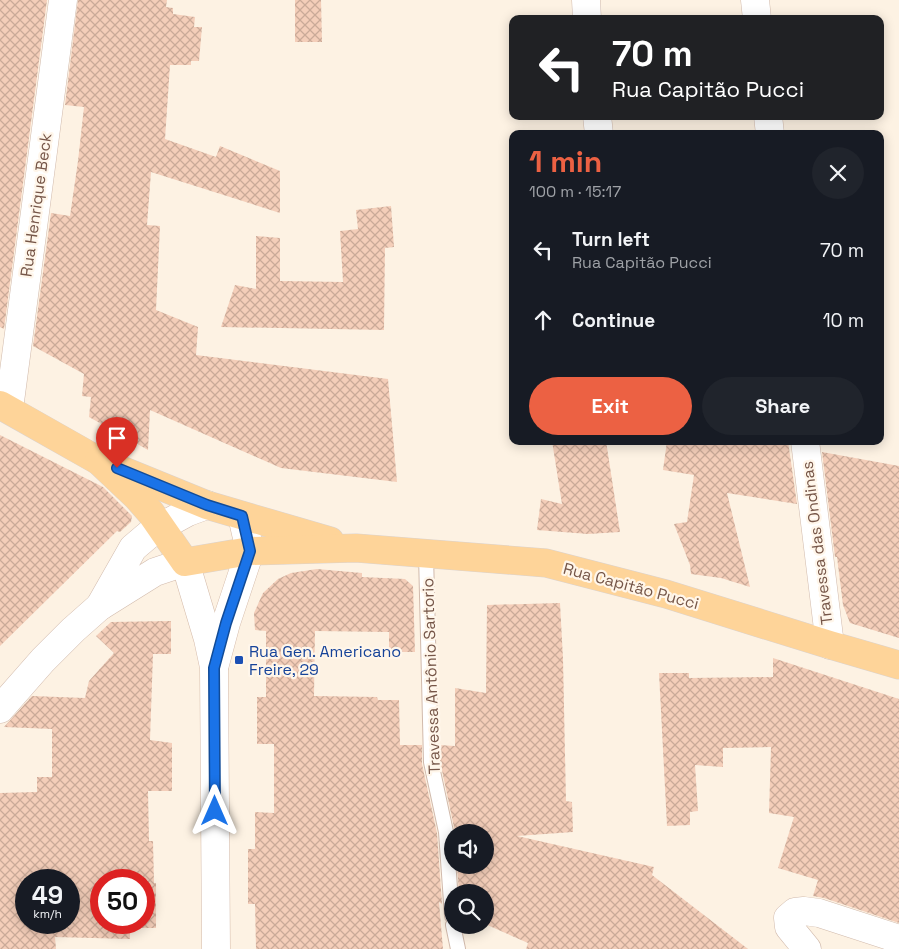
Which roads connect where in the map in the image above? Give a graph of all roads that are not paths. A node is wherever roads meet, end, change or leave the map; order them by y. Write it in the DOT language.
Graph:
graph roads {
  1 [pos="63,0"];
  2 [pos="586,0"];
  3 [pos="755,0"];
  4 [pos="587,15"];
  5 [pos="757,15"];
  6 [pos="4,407"];
  7 [pos="805,445"];
  8 [pos="99,461"];
  9 [pos="207,505"];
  10 [pos="242,516"];
  11 [pos="162,526"];
  12 [pos="356,548"];
  13 [pos="250,551"];
  14 [pos="426,554"];
  15 [pos="185,562"];
  16 [pos="99,607"];
  17 [pos="830,645"];
  18 [pos="899,665"];
  19 [pos="214,668"];
  20 [pos="0,710"];
  21 [pos="450,884"];
  22 [pos="456,934"];
  23 [pos="899,939"];
  24 [pos="216,949"];
  25 [pos="458,949"];
  26 [pos="807,949"];
  1 -- 6 [label="street, Rua Henrique Beck"];
  2 -- 4 [label="street"];
  3 -- 5 [label="street"];
  6 -- 8 [label="main road"];
  7 -- 17 [label="street, Travessa das Ondinas"];
  8 -- 9 [label="main road, Rua Capitão Pucci"];
  8 -- 11 [label="main road"];
  9 -- 10 [label="main road, Rua Capitão Pucci"];
  9 -- 11 [label="street"];
  10 -- 12 [label="main road, Rua Capitão Pucci"];
  10 -- 13 [label="street"];
  11 -- 15 [label="main road"];
  11 -- 16 [label="street"];
  12 -- 13 [label="main road, Rua Capitão Pucci"];
  12 -- 14 [label="main road, Rua Capitão Pucci"];
  13 -- 15 [label="main road, Rua Capitão Pucci"];
  13 -- 19 [label="street"];
  14 -- 17 [label="main road, Rua Capitão Pucci"];
  14 -- 21 [label="lane, Travessa Antônio Sartorio"];
  15 -- 16 [label="street"];
  15 -- 19 [label="street"];
  16 -- 20 [label="street"];
  17 -- 18 [label="main road, Rua Capitão Pucci"];
  19 -- 24 [label="street"];
  22 -- 25 [label="lane"];
  23 -- 26 [label="street"];
}
